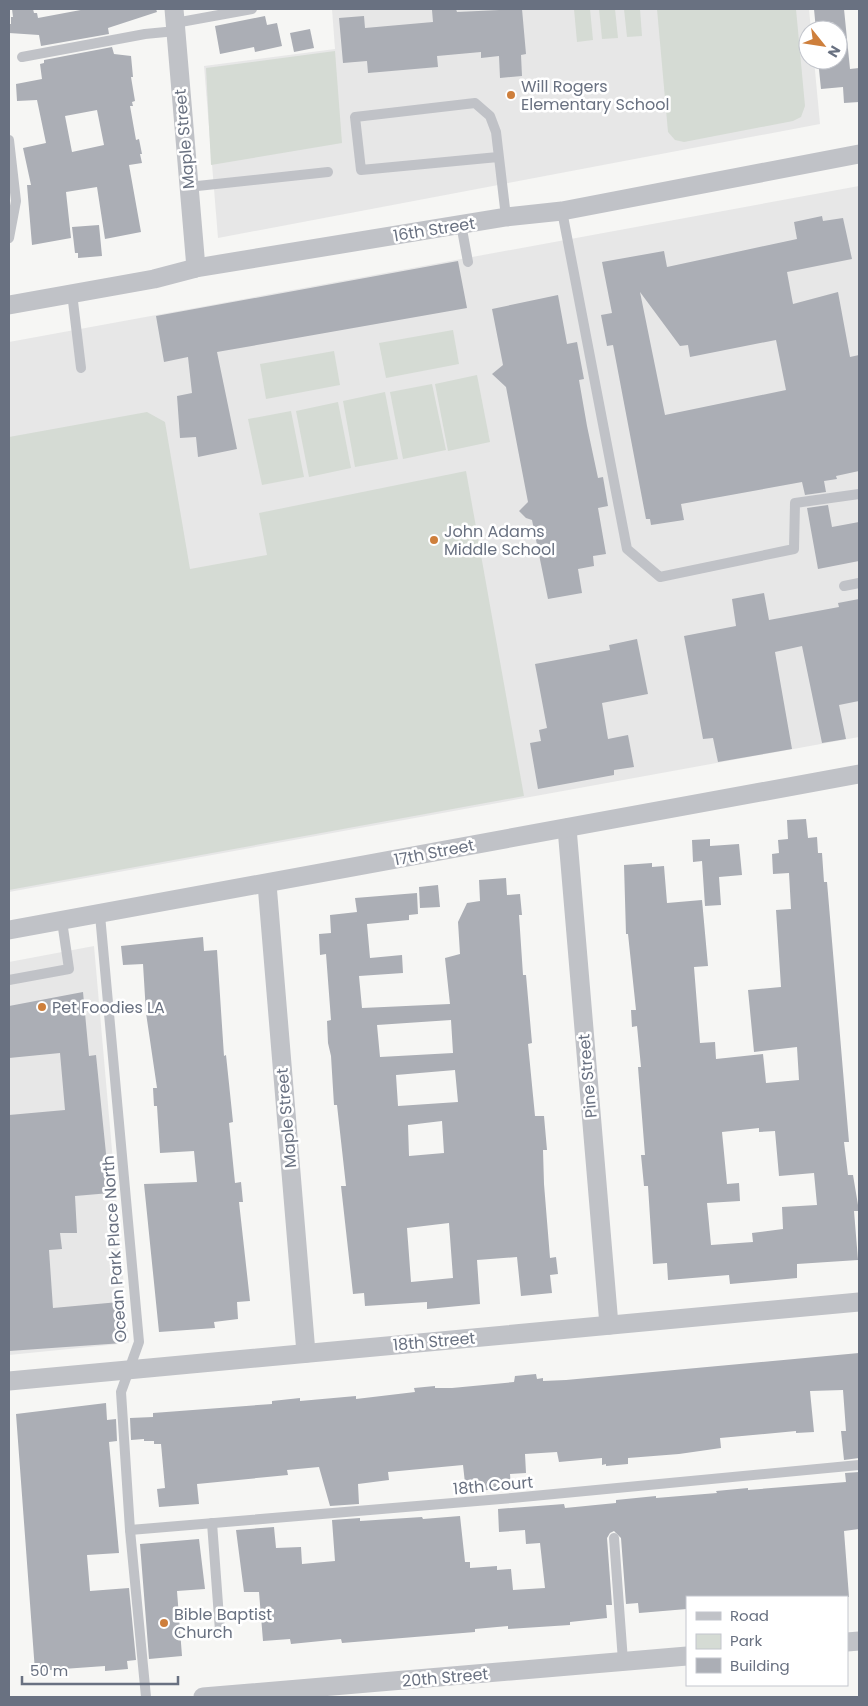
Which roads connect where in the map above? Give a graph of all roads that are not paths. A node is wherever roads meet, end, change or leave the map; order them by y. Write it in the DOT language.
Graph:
graph roads {
  1 [pos="252,9"];
  2 [pos="175,21"];
  3 [pos="22,57"];
  4 [pos="9,140"];
  5 [pos="859,154"];
  6 [pos="498,157"];
  7 [pos="328,172"];
  8 [pos="188,187"];
  9 [pos="562,210"];
  10 [pos="506,217"];
  11 [pos="461,224"];
  12 [pos="9,238"];
  13 [pos="468,262"];
  14 [pos="196,268"];
  15 [pos="72,293"];
  16 [pos="9,305"];
  17 [pos="80,368"];
  18 [pos="859,494"];
  19 [pos="859,583"];
  20 [pos="844,586"];
  21 [pos="859,774"];
  22 [pos="567,828"];
  23 [pos="267,884"];
  24 [pos="100,915"];
  25 [pos="62,921"];
  26 [pos="9,930"];
  27 [pos="9,980"];
  28 [pos="859,1302"];
  29 [pos="609,1325"];
  30 [pos="306,1353"];
  31 [pos="130,1368"];
  32 [pos="9,1380"];
  33 [pos="859,1465"];
  34 [pos="212,1524"];
  35 [pos="130,1530"];
  36 [pos="614,1538"];
  37 [pos="220,1631"];
  38 [pos="686,1656"];
  39 [pos="623,1661"];
  40 [pos="146,1697"];
  41 [pos="204,1697"];
  1 -- 2 [label="lane"];
  2 -- 3 [label="lane"];
  2 -- 8 [label="street, Maple Street"];
  4 -- 12 [label="lane"];
  5 -- 9 [label="street, 16th Street"];
  6 -- 6 [label="lane"];
  6 -- 10 [label="lane"];
  7 -- 8 [label="lane"];
  8 -- 14 [label="street, Maple Street"];
  9 -- 10 [label="street, 16th Street"];
  9 -- 18 [label="lane"];
  10 -- 11 [label="street, 16th Street"];
  11 -- 13 [label="lane"];
  11 -- 14 [label="street, 16th Street"];
  14 -- 15 [label="street, 16th Street"];
  15 -- 16 [label="street, 16th Street"];
  15 -- 17 [label="lane"];
  19 -- 20 [label="lane"];
  21 -- 22 [label="street, 17th Street"];
  22 -- 23 [label="street, 17th Street"];
  22 -- 29 [label="street, Pine Street"];
  23 -- 24 [label="street, 17th Street"];
  23 -- 30 [label="street, Maple Street"];
  24 -- 25 [label="street, 17th Street"];
  24 -- 31 [label="lane, Ocean Park Place North"];
  25 -- 26 [label="street, 17th Street"];
  25 -- 27 [label="lane"];
  28 -- 29 [label="street, 18th Street"];
  29 -- 30 [label="street, 18th Street"];
  30 -- 31 [label="street, 18th Street"];
  31 -- 32 [label="street, 18th Street"];
  31 -- 35 [label="lane, Ocean Park Place North"];
  33 -- 34 [label="lane, 18th Court"];
  34 -- 35 [label="lane, 18th Court"];
  34 -- 37 [label="lane"];
  35 -- 40 [label="lane, Ocean Park Place North"];
  36 -- 39 [label="lane"];
  38 -- 39 [label="street, 20th Street"];
  39 -- 41 [label="street, 20th Street"];
}
